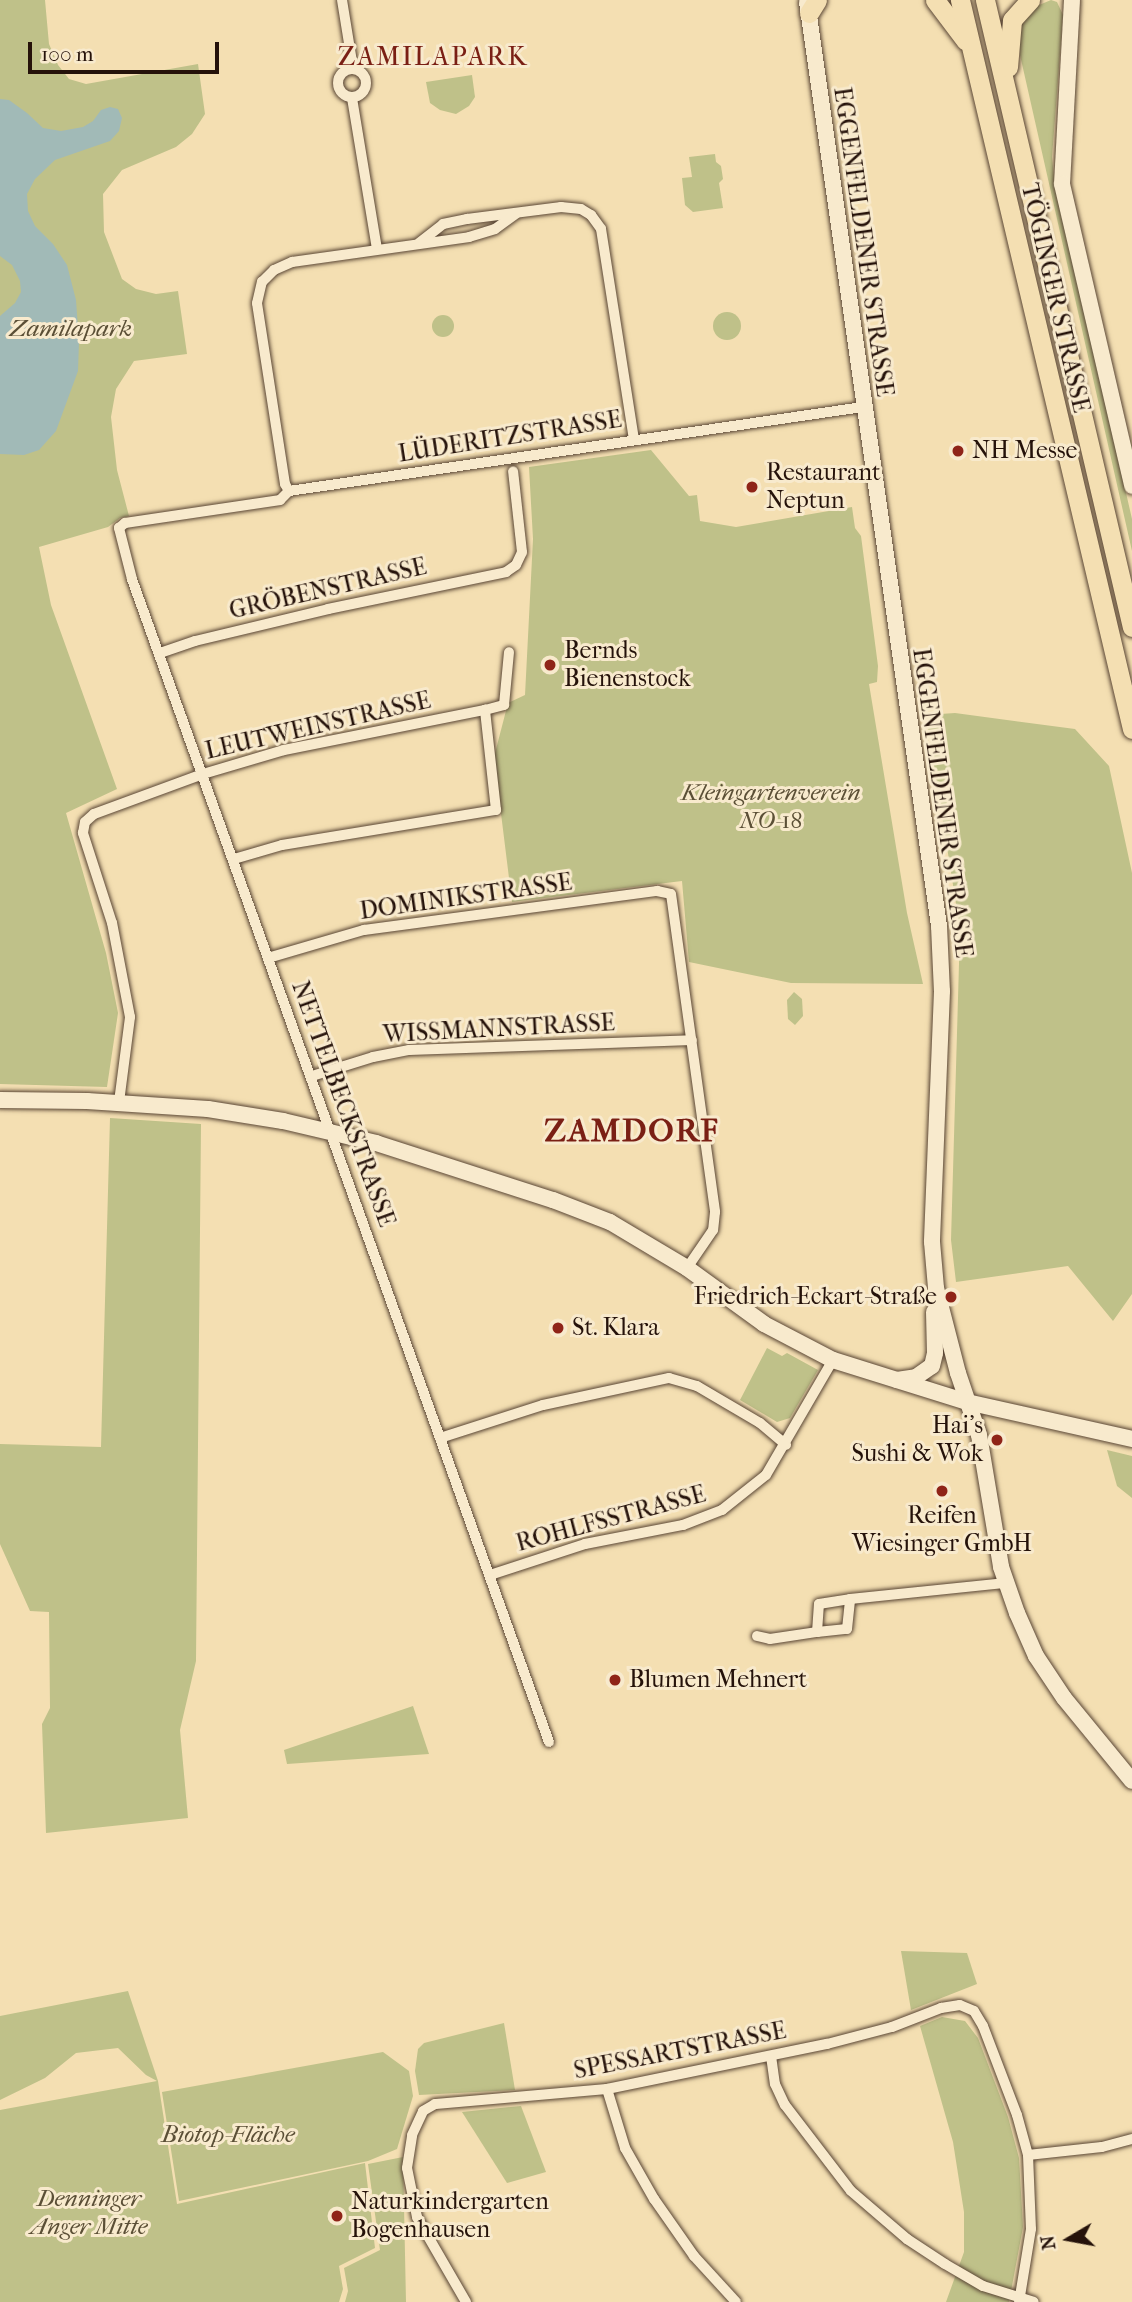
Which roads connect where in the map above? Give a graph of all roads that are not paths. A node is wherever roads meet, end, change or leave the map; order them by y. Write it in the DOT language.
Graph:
graph roads {
  1 [pos="342,0"];
  2 [pos="934,0"];
  3 [pos="960,0"];
  4 [pos="985,0"];
  5 [pos="1030,0"];
  6 [pos="1072,0"];
  7 [pos="811,4"];
  8 [pos="972,50"];
  9 [pos="353,68"];
  10 [pos="352,98"];
  11 [pos="1008,99"];
  12 [pos="516,214"];
  13 [pos="419,243"];
  14 [pos="377,249"];
  15 [pos="863,407"];
  16 [pos="634,439"];
  17 [pos="513,471"];
  18 [pos="1132,486"];
  19 [pos="289,491"];
  20 [pos="168,518"];
  21 [pos="1132,627"];
  22 [pos="509,652"];
  23 [pos="160,653"];
  24 [pos="485,710"];
  25 [pos="1132,729"];
  26 [pos="203,774"];
  27 [pos="234,859"];
  28 [pos="268,958"];
  29 [pos="692,1040"];
  30 [pos="312,1076"];
  31 [pos="0,1100"];
  32 [pos="119,1102"];
  33 [pos="330,1132"];
  34 [pos="687,1268"];
  35 [pos="935,1277"];
  36 [pos="833,1360"];
  37 [pos="891,1380"];
  38 [pos="967,1402"];
  39 [pos="440,1438"];
  40 [pos="1132,1439"];
  41 [pos="786,1446"];
  42 [pos="490,1575"];
  43 [pos="1006,1583"];
  44 [pos="850,1599"];
  45 [pos="817,1632"];
  46 [pos="757,1636"];
  47 [pos="549,1742"];
  48 [pos="1132,1781"];
  49 [pos="771,2056"];
  50 [pos="607,2090"];
  51 [pos="1132,2140"];
  52 [pos="1028,2155"];
  53 [pos="1020,2301"];
  54 [pos="466,2302"];
  55 [pos="736,2302"];
  56 [pos="1034,2302"];
  1 -- 9 [label="street"];
  2 -- 8 [label="highway"];
  3 -- 8 [label="highway, TÖGINGER STRASSE"];
  4 -- 11 [label="highway, TÖGINGER STRASSE"];
  5 -- 11 [label="highway"];
  6 -- 18 [label="street"];
  7 -- 15 [label="street, EGGENFELDENER STRASSE"];
  8 -- 25 [label="highway, TÖGINGER STRASSE"];
  9 -- 10 [label="street"];
  9 -- 10 [label="street"];
  10 -- 14 [label="street"];
  11 -- 21 [label="highway, TÖGINGER STRASSE"];
  12 -- 13 [label="street"];
  12 -- 13 [label="street"];
  12 -- 16 [label="street"];
  13 -- 14 [label="street"];
  14 -- 19 [label="street"];
  15 -- 16 [label="street, LÜDERITZSTRASSE"];
  15 -- 35 [label="street, EGGENFELDENER STRASSE"];
  16 -- 19 [label="street, LÜDERITZSTRASSE"];
  17 -- 23 [label="street, GRÖBENSTRASSE"];
  19 -- 20 [label="street, LÜDERITZSTRASSE"];
  20 -- 23 [label="street, NETTELBECKSTRASSE"];
  22 -- 24 [label="street"];
  23 -- 26 [label="street, NETTELBECKSTRASSE"];
  24 -- 26 [label="street, LEUTWEINSTRASSE"];
  24 -- 27 [label="street"];
  26 -- 27 [label="street, NETTELBECKSTRASSE"];
  26 -- 32 [label="street, LEUTWEINSTRASSE"];
  27 -- 28 [label="street, NETTELBECKSTRASSE"];
  28 -- 29 [label="street, DOMINIKSTRASSE"];
  28 -- 30 [label="street, NETTELBECKSTRASSE"];
  29 -- 30 [label="street, WISSMANNSTRASSE"];
  29 -- 34 [label="street"];
  30 -- 33 [label="street, NETTELBECKSTRASSE"];
  31 -- 32 [label="street"];
  32 -- 33 [label="street"];
  33 -- 34 [label="street"];
  33 -- 39 [label="street, NETTELBECKSTRASSE"];
  34 -- 36 [label="street"];
  35 -- 37 [label="street"];
  35 -- 38 [label="street, EGGENFELDENER STRASSE"];
  36 -- 37 [label="street"];
  36 -- 41 [label="street, ROHLFSSTRASSE"];
  37 -- 38 [label="street"];
  38 -- 40 [label="street"];
  38 -- 43 [label="street, EGGENFELDENER STRASSE"];
  39 -- 41 [label="street"];
  39 -- 42 [label="street, NETTELBECKSTRASSE"];
  41 -- 42 [label="street, ROHLFSSTRASSE"];
  42 -- 47 [label="street, NETTELBECKSTRASSE"];
  43 -- 44 [label="street"];
  43 -- 48 [label="street, EGGENFELDENER STRASSE"];
  44 -- 45 [label="street"];
  44 -- 45 [label="street"];
  45 -- 46 [label="street"];
  49 -- 50 [label="street, SPESSARTSTRASSE"];
  49 -- 52 [label="street, SPESSARTSTRASSE"];
  49 -- 53 [label="street"];
  50 -- 54 [label="street, SPESSARTSTRASSE"];
  50 -- 55 [label="street"];
  51 -- 52 [label="street"];
  52 -- 53 [label="street"];
  53 -- 56 [label="street"];
}
